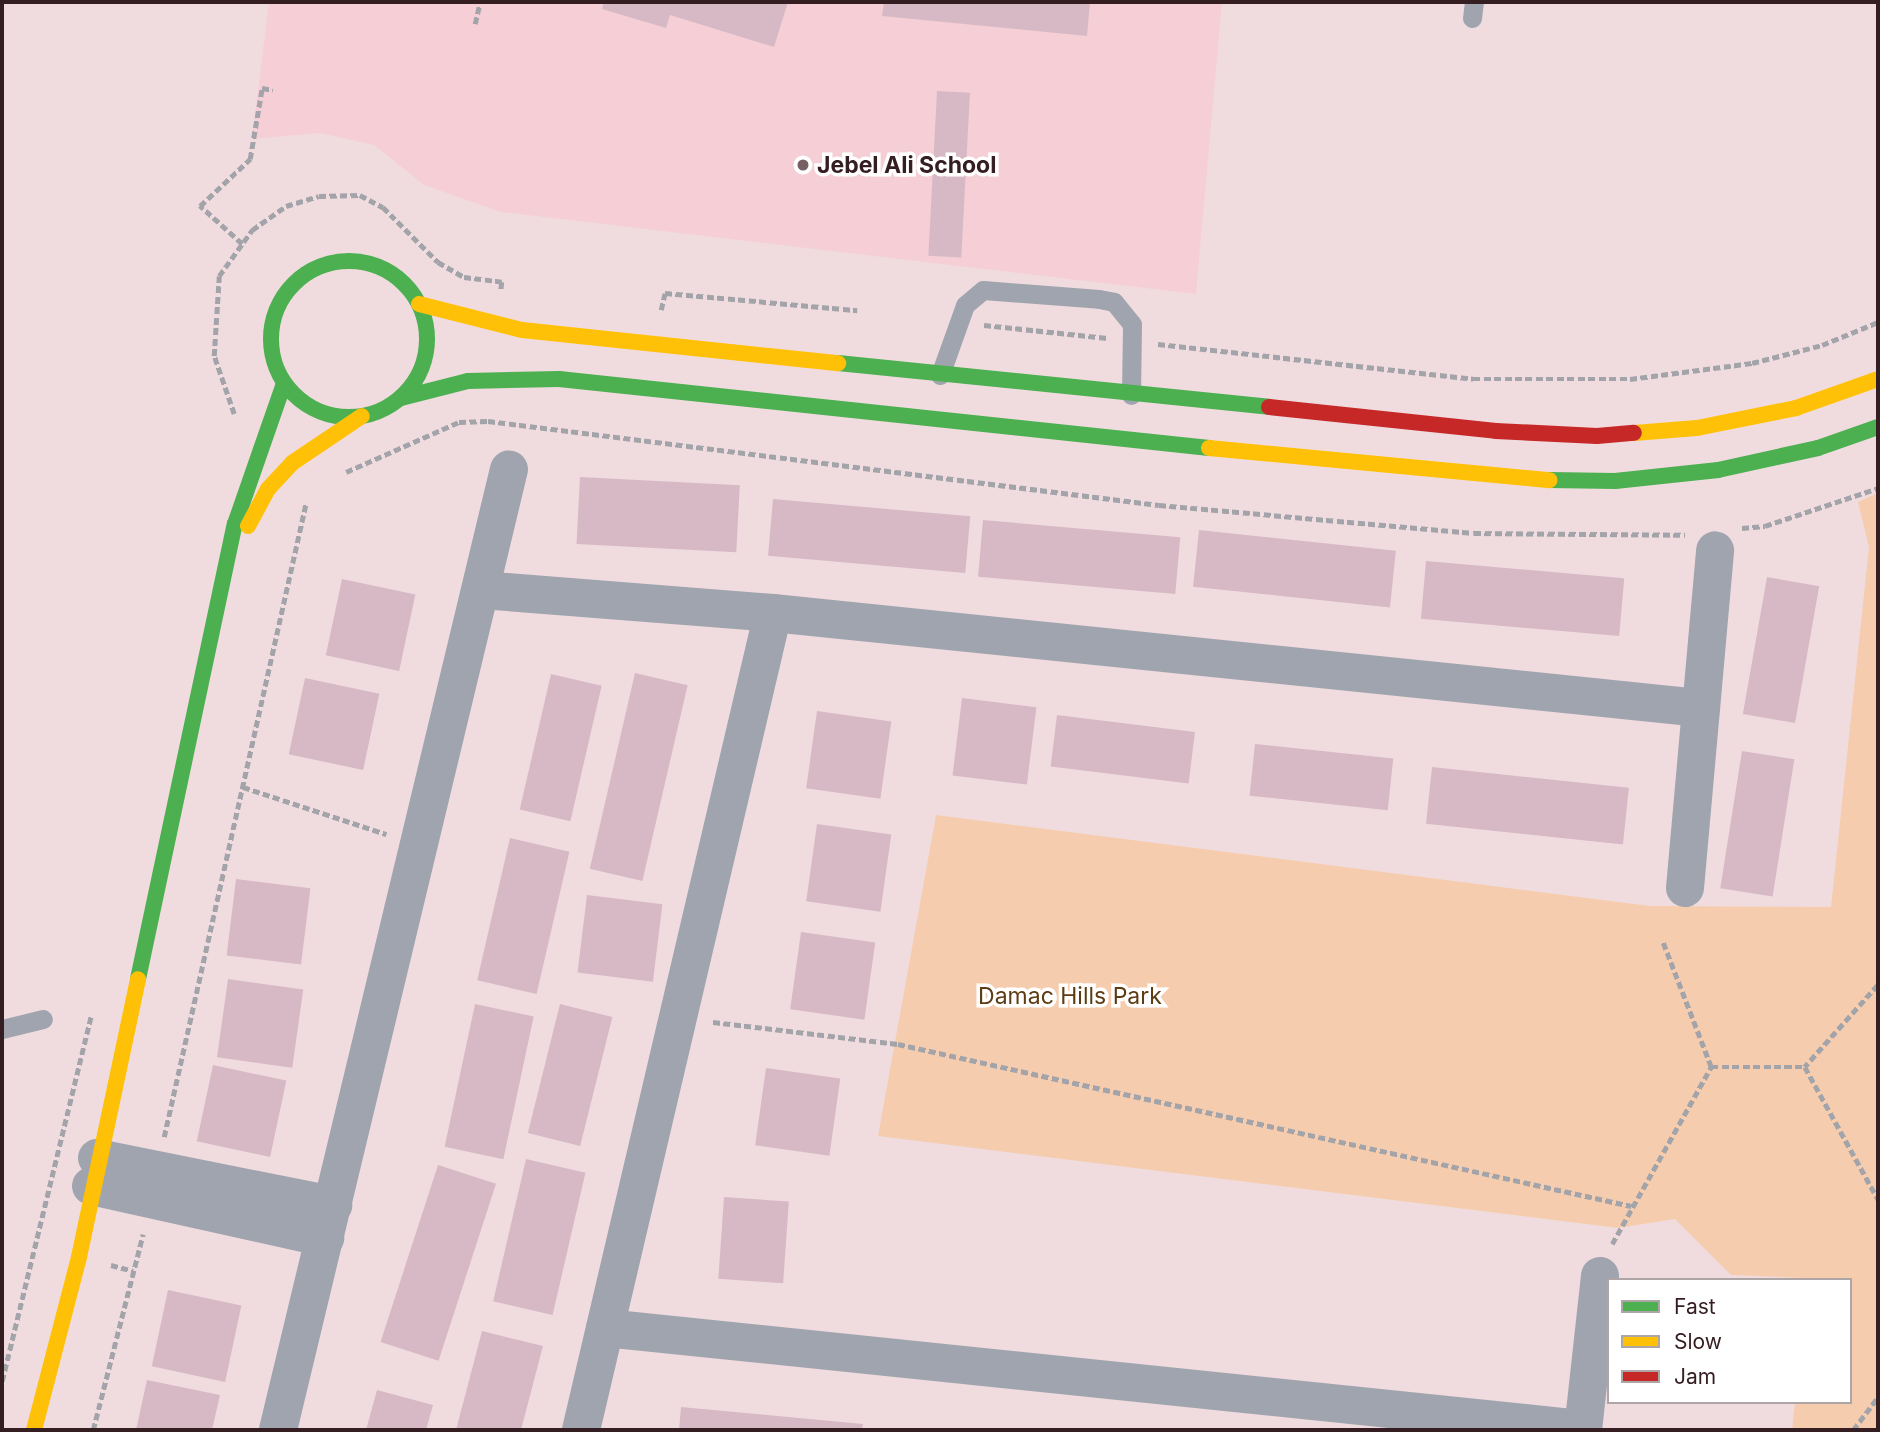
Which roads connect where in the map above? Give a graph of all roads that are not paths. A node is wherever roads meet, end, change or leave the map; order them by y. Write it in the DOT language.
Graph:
graph roads {
  1 [pos="419,304"];
  2 [pos="940,375"];
  3 [pos="1878,379"];
  4 [pos="284,383"];
  5 [pos="1131,395"];
  6 [pos="401,398"];
  7 [pos="362,416"];
  8 [pos="1878,428"];
  9 [pos="509,469"];
  10 [pos="1712,538"];
  11 [pos="226,573"];
  12 [pos="481,590"];
  13 [pos="773,613"];
  14 [pos="1701,708"];
  15 [pos="1685,888"];
  16 [pos="43,1019"];
  17 [pos="2,1029"];
  18 [pos="94,1172"];
  19 [pos="329,1222"];
  20 [pos="1600,1276"];
  21 [pos="605,1328"];
  22 [pos="34,1430"];
  23 [pos="278,1430"];
  24 [pos="581,1430"];
  25 [pos="1583,1430"];
  1 -- 2 [label="street"];
  1 -- 4 [label="street"];
  1 -- 6 [label="street"];
  2 -- 5 [label="street"];
  2 -- 5 [label="lane"];
  3 -- 5 [label="street"];
  4 -- 7 [label="street"];
  4 -- 11 [label="street"];
  6 -- 7 [label="street"];
  6 -- 8 [label="street"];
  7 -- 11 [label="street"];
  9 -- 12 [label="street"];
  10 -- 14 [label="street"];
  11 -- 18 [label="street"];
  12 -- 13 [label="street"];
  12 -- 19 [label="street"];
  13 -- 14 [label="street"];
  13 -- 21 [label="street"];
  14 -- 15 [label="street"];
  16 -- 17 [label="lane"];
  18 -- 19 [label="street"];
  18 -- 22 [label="street"];
  19 -- 23 [label="street"];
  20 -- 25 [label="street"];
  21 -- 24 [label="street"];
  21 -- 25 [label="street"];
}
